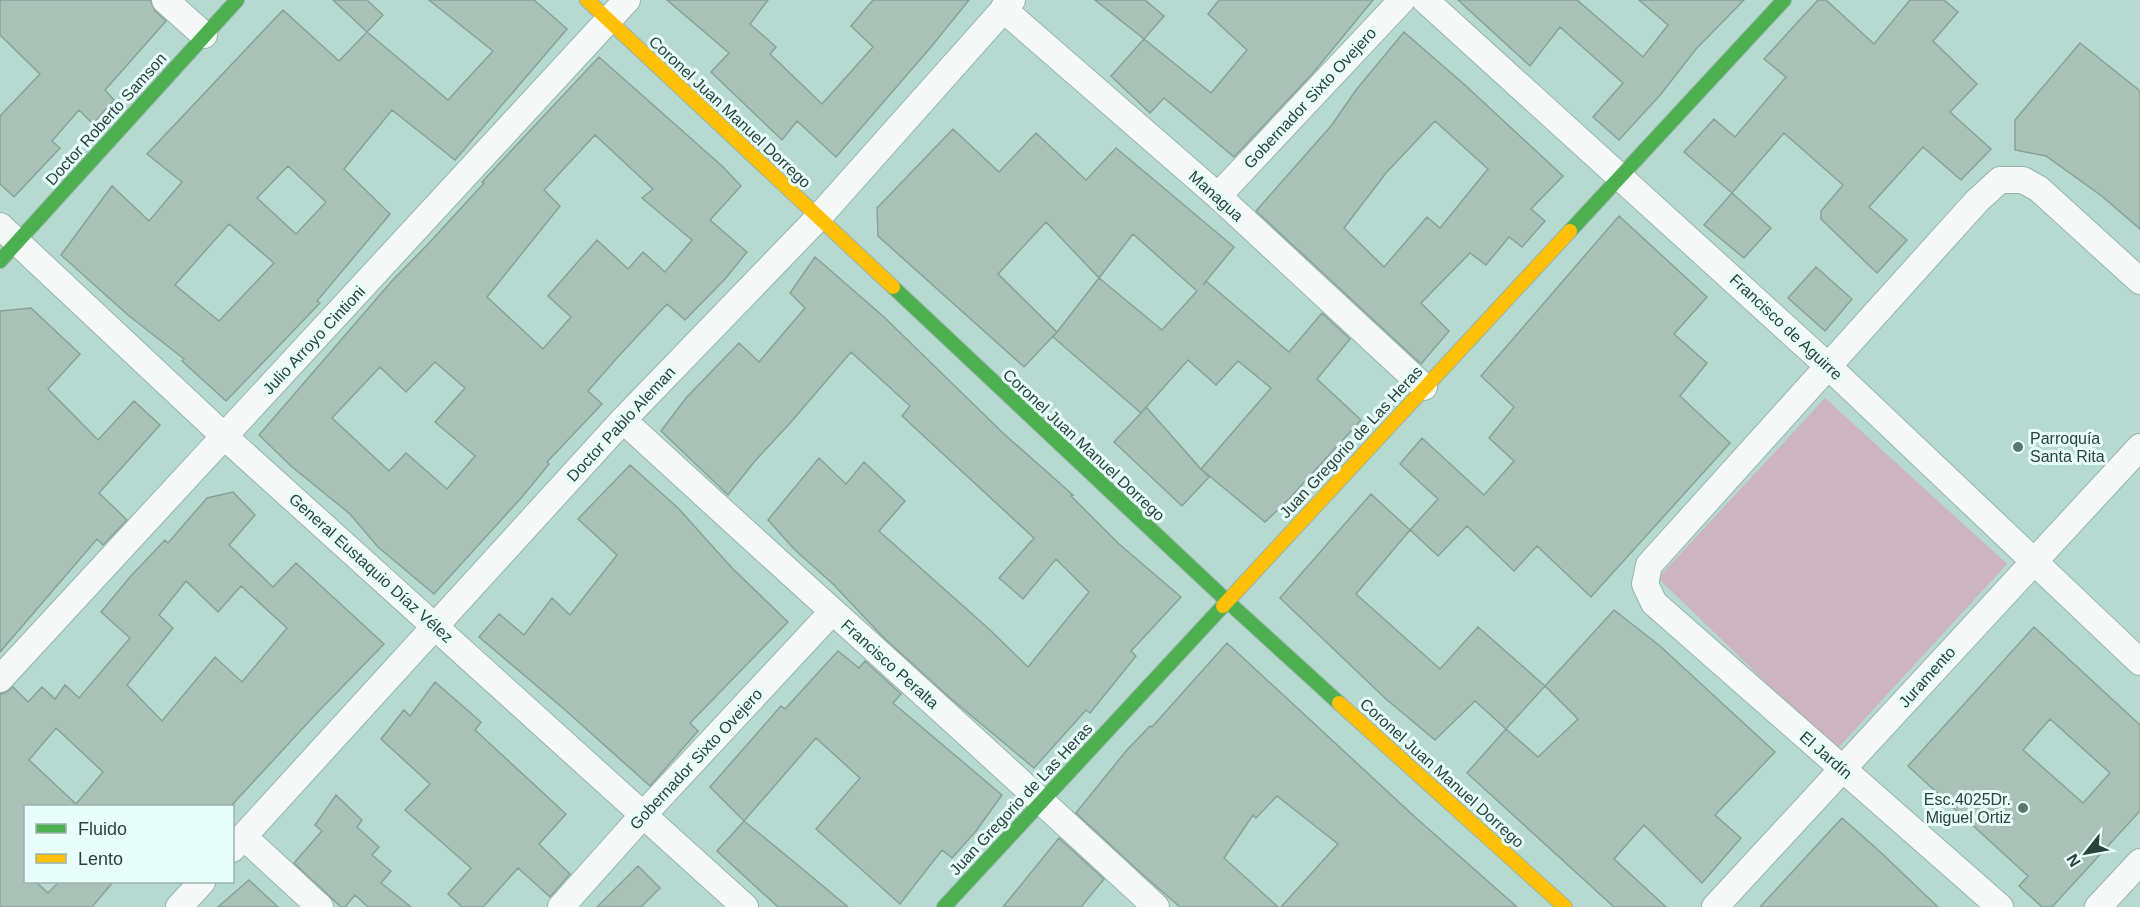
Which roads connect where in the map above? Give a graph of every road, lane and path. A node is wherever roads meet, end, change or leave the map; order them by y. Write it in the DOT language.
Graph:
graph roads {
  1 [pos="165,0"];
  2 [pos="237,0"];
  3 [pos="587,0"];
  4 [pos="627,0"];
  5 [pos="1402,0"];
  6 [pos="1425,0"];
  7 [pos="1784,0"];
  8 [pos="1008,5"];
  9 [pos="608,19"];
  10 [pos="204,35"];
  11 [pos="1620,175"];
  12 [pos="1218,196"];
  13 [pos="818,218"];
  14 [pos="9,234"];
  15 [pos="0,261"];
  16 [pos="2140,281"];
  17 [pos="1828,366"];
  18 [pos="1424,387"];
  19 [pos="623,420"];
  20 [pos="225,437"];
  21 [pos="2140,447"];
  22 [pos="2033,562"];
  23 [pos="1227,600"];
  24 [pos="832,612"];
  25 [pos="436,626"];
  26 [pos="2140,662"];
  27 [pos="0,679"];
  28 [pos="1842,770"];
  29 [pos="1042,800"];
  30 [pos="644,814"];
  31 [pos="238,843"];
  32 [pos="2140,862"];
  33 [pos="201,883"];
  34 [pos="179,907"];
  35 [pos="320,907"];
  36 [pos="561,907"];
  37 [pos="745,907"];
  38 [pos="944,907"];
  39 [pos="1156,907"];
  40 [pos="1565,907"];
  41 [pos="1715,907"];
  42 [pos="2000,907"];
  43 [pos="2098,907"];
  1 -- 10 [label="street"];
  2 -- 10 [label="street, Doctor Roberto Samson"];
  3 -- 9 [label="street, Coronel Juan Manuel Dorrego"];
  4 -- 9 [label="street, Julio Arroyo Cintioni"];
  5 -- 12 [label="street, Gobernador Sixto Ovejero"];
  6 -- 11 [label="street, Francisco de Aguirre"];
  7 -- 11 [label="street, Juan Gregorio de Las Heras"];
  8 -- 12 [label="street, Managua"];
  8 -- 13 [label="street, Doctor Pablo Aleman"];
  9 -- 13 [label="street, Coronel Juan Manuel Dorrego"];
  9 -- 20 [label="street, Julio Arroyo Cintioni"];
  10 -- 14 [label="street, Doctor Roberto Samson"];
  11 -- 17 [label="street, Francisco de Aguirre"];
  11 -- 18 [label="street, Juan Gregorio de Las Heras"];
  12 -- 18 [label="street, Managua"];
  13 -- 19 [label="street, Doctor Pablo Aleman"];
  13 -- 23 [label="street, Coronel Juan Manuel Dorrego"];
  14 -- 15 [label="street, Doctor Roberto Samson"];
  14 -- 20 [label="street, General Eustaquio Díaz Vélez"];
  16 -- 17 [label="street"];
  17 -- 22 [label="street, Francisco de Aguirre"];
  17 -- 28 [label="street, El Jardín"];
  18 -- 23 [label="street, Juan Gregorio de Las Heras"];
  19 -- 24 [label="street, Francisco Peralta"];
  19 -- 25 [label="street, Doctor Pablo Aleman"];
  20 -- 25 [label="street, General Eustaquio Díaz Vélez"];
  20 -- 27 [label="street, Julio Arroyo Cintioni"];
  21 -- 22 [label="street, Juramento"];
  22 -- 26 [label="street, Francisco de Aguirre"];
  22 -- 28 [label="street, Juramento"];
  23 -- 29 [label="street, Juan Gregorio de Las Heras"];
  23 -- 40 [label="street, Coronel Juan Manuel Dorrego"];
  24 -- 29 [label="street, Francisco Peralta"];
  24 -- 30 [label="street, Gobernador Sixto Ovejero"];
  25 -- 30 [label="street, General Eustaquio Díaz Vélez"];
  25 -- 31 [label="street, Doctor Pablo Aleman"];
  28 -- 41 [label="street, Juramento"];
  28 -- 42 [label="street, El Jardín"];
  29 -- 38 [label="street, Juan Gregorio de Las Heras"];
  29 -- 39 [label="street, Francisco Peralta"];
  30 -- 36 [label="street, Gobernador Sixto Ovejero"];
  30 -- 37 [label="street, General Eustaquio Díaz Vélez"];
  31 -- 35 [label="street"];
  32 -- 43 [label="street"];
  33 -- 34 [label="street"];
}
